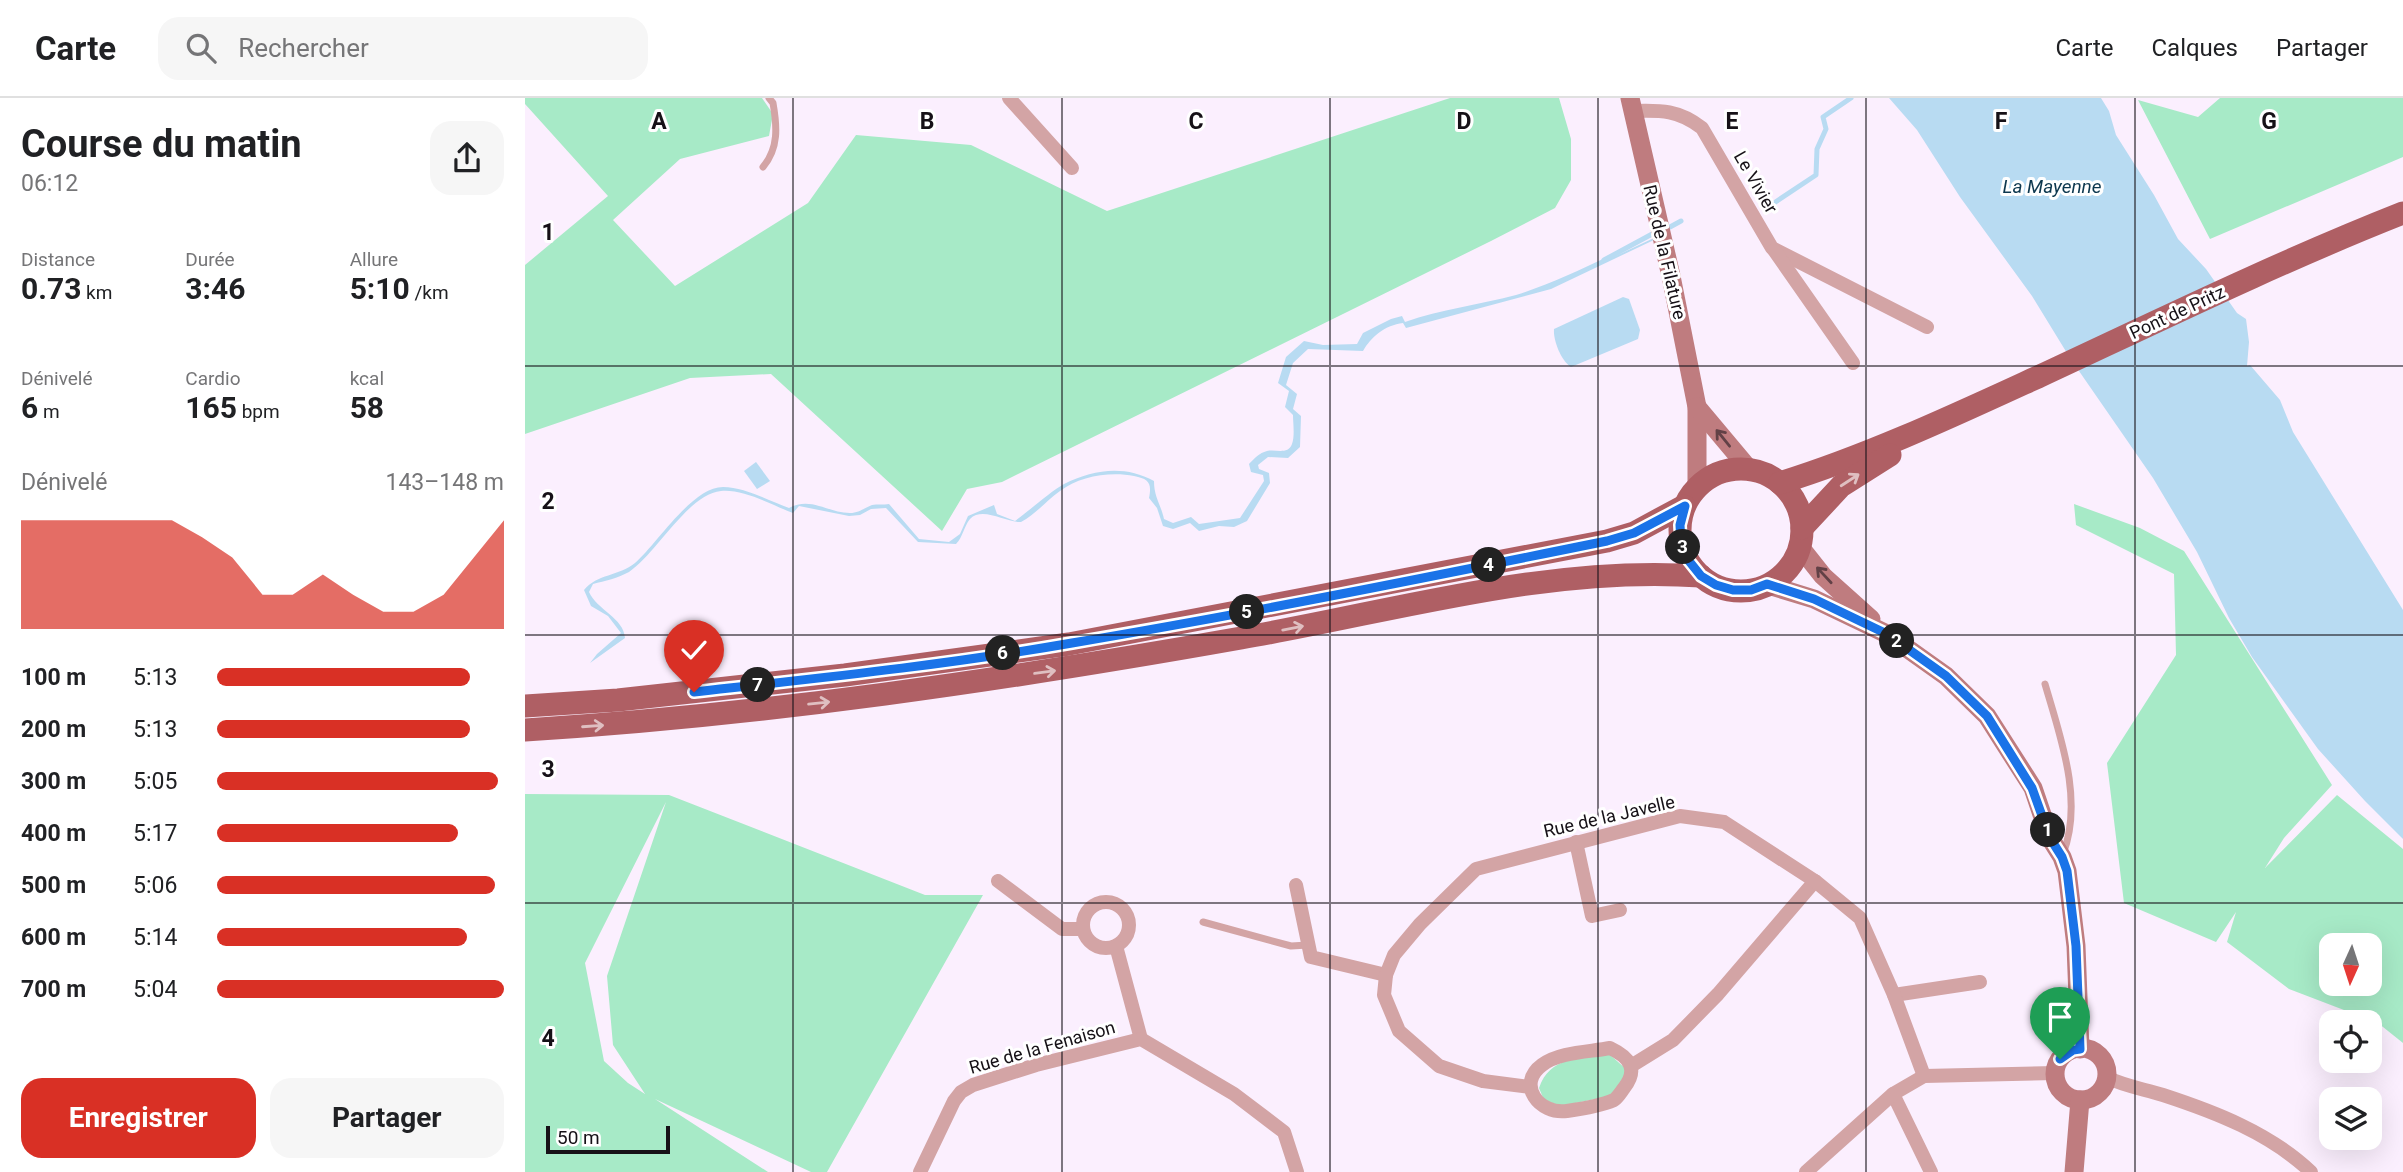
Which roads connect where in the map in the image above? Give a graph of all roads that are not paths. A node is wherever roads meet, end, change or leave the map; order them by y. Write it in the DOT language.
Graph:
graph roads {
  1 [pos="769,98"];
  2 [pos="1009,98"];
  3 [pos="1631,104"];
  4 [pos="763,167"];
  5 [pos="1072,168"];
  6 [pos="2403,213"];
  7 [pos="1772,248"];
  8 [pos="1927,327"];
  9 [pos="1853,363"];
  10 [pos="1697,407"];
  11 [pos="1952,416"];
  12 [pos="1749,469"];
  13 [pos="1780,483"];
  14 [pos="1697,487"];
  15 [pos="1685,506"];
  16 [pos="1801,537"];
  17 [pos="1701,576"];
  18 [pos="1767,584"];
  19 [pos="1887,634"];
  20 [pos="2045,684"];
  21 [pos="525,706"];
  22 [pos="525,730"];
  23 [pos="1576,842"];
  24 [pos="2062,857"];
  25 [pos="998,881"];
  26 [pos="1815,881"];
  27 [pos="1296,886"];
  28 [pos="1620,910"];
  29 [pos="1203,922"];
  30 [pos="1083,929"];
  31 [pos="1308,945"];
  32 [pos="1116,946"];
  33 [pos="1387,975"];
  34 [pos="1980,982"];
  35 [pos="1894,995"];
  36 [pos="1141,1039"];
  37 [pos="2080,1049"];
  38 [pos="1631,1066"];
  39 [pos="2055,1073"];
  40 [pos="1924,1076"];
  41 [pos="2106,1077"];
  42 [pos="1530,1087"];
  43 [pos="1893,1094"];
  44 [pos="2080,1100"];
  45 [pos="920,1172"];
  46 [pos="1297,1172"];
  47 [pos="1806,1172"];
  48 [pos="1931,1172"];
  49 [pos="2074,1172"];
  50 [pos="2311,1172"];
  1 -- 4 [label="lane"];
  2 -- 5 [label="street"];
  3 -- 7 [label="street, Le Vivier"];
  3 -- 10 [label="street, Rue de la Filature"];
  6 -- 11 [label="main road, Pont de Pritz"];
  7 -- 8 [label="street"];
  7 -- 9 [label="street, Le Vivier"];
  12 -- 10 [label="street, Rue de la Filature, one-way"];
  10 -- 14 [label="street, Rue de la Filature"];
  11 -- 13 [label="main road, Pont de Pritz"];
  16 -- 11 [label="main road, Pont de Pritz, one-way"];
  12 -- 13 [label="main road"];
  12 -- 14 [label="main road"];
  13 -- 16 [label="main road"];
  14 -- 15 [label="main road"];
  15 -- 17 [label="main road"];
  15 -- 21 [label="main road"];
  16 -- 18 [label="main road"];
  19 -- 16 [label="street, one-way"];
  17 -- 18 [label="main road"];
  22 -- 17 [label="main road, one-way"];
  18 -- 19 [label="street"];
  19 -- 24 [label="street"];
  20 -- 24 [label="lane"];
  23 -- 26 [label="street, Rue de la Javelle"];
  23 -- 28 [label="street"];
  23 -- 33 [label="street, Rue de la Javelle"];
  24 -- 37 [label="street"];
  25 -- 30 [label="street"];
  26 -- 35 [label="street, Rue de la Javelle"];
  26 -- 38 [label="street"];
  27 -- 31 [label="street"];
  29 -- 31 [label="lane"];
  30 -- 32 [label="street"];
  30 -- 32 [label="street"];
  31 -- 33 [label="street"];
  32 -- 36 [label="street, Rue de la Fenaison"];
  33 -- 42 [label="street"];
  34 -- 35 [label="street"];
  35 -- 40 [label="street, Rue de la Javelle"];
  36 -- 45 [label="street, Rue de la Fenaison"];
  36 -- 46 [label="street, Rue de la Fenaison"];
  37 -- 39 [label="street"];
  37 -- 41 [label="street"];
  38 -- 42 [label="street"];
  38 -- 42 [label="street"];
  39 -- 40 [label="street"];
  39 -- 44 [label="street"];
  40 -- 43 [label="street"];
  41 -- 44 [label="street"];
  41 -- 50 [label="street"];
  43 -- 47 [label="street"];
  43 -- 48 [label="street"];
  44 -- 49 [label="street"];
}
